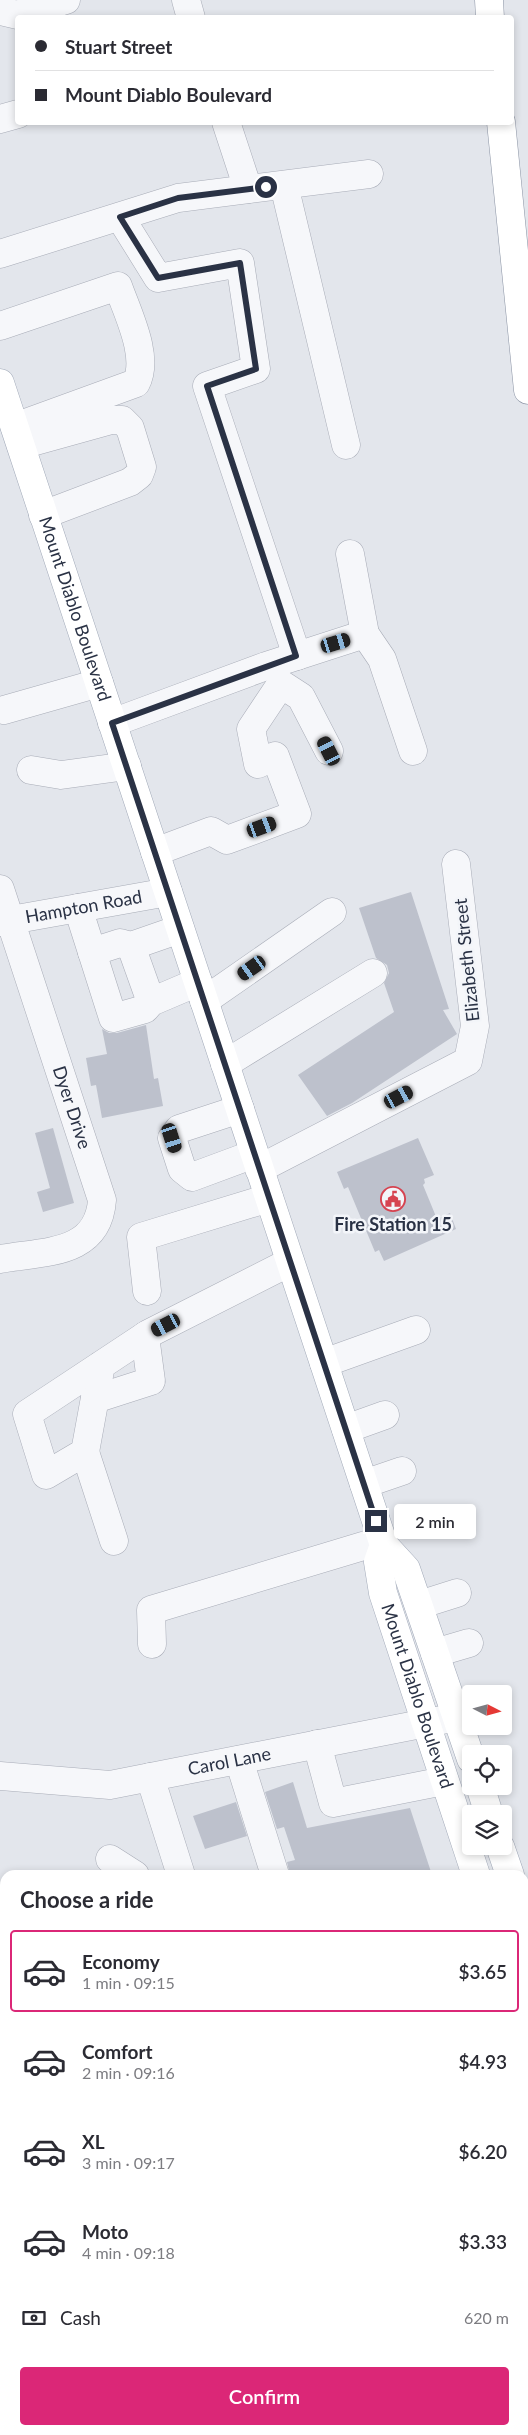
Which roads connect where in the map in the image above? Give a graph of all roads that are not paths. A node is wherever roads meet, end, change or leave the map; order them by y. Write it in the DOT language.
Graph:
graph roads {
  1 [pos="66,0"];
  2 [pos="186,0"];
  3 [pos="489,0"];
  4 [pos="0,11"];
  5 [pos="190,15"];
  6 [pos="490,15"];
  7 [pos="15,115"];
  8 [pos="0,119"];
  9 [pos="227,125"];
  10 [pos="501,125"];
  11 [pos="369,174"];
  12 [pos="284,185"];
  13 [pos="248,189"];
  14 [pos="120,217"];
  15 [pos="0,254"];
  16 [pos="0,326"];
  17 [pos="528,390"];
  18 [pos="2,394"];
  19 [pos="18,436"];
  20 [pos="346,445"];
  21 [pos="44,515"];
  22 [pos="350,554"];
  23 [pos="365,634"];
  24 [pos="296,656"];
  25 [pos="99,683"];
  26 [pos="4,710"];
  27 [pos="112,723"];
  28 [pos="329,751"];
  29 [pos="413,751"];
  30 [pos="127,766"];
  31 [pos="31,770"];
  32 [pos="155,852"];
  33 [pos="456,864"];
  34 [pos="0,889"];
  35 [pos="168,892"];
  36 [pos="78,908"];
  37 [pos="332,912"];
  38 [pos="5,921"];
  39 [pos="180,929"];
  40 [pos="132,946"];
  41 [pos="92,952"];
  42 [pos="373,973"];
  43 [pos="201,992"];
  44 [pos="151,1002"];
  45 [pos="225,1064"];
  46 [pos="240,1109"];
  47 [pos="257,1162"];
  48 [pos="269,1198"];
  49 [pos="0,1259"];
  50 [pos="290,1262"];
  51 [pos="147,1291"];
  52 [pos="416,1330"];
  53 [pos="145,1336"];
  54 [pos="324,1363"];
  55 [pos="102,1365"];
  56 [pos="95,1399"];
  57 [pos="385,1415"];
  58 [pos="346,1429"];
  59 [pos="85,1452"];
  60 [pos="402,1471"];
  61 [pos="364,1484"];
  62 [pos="114,1541"];
  63 [pos="383,1542"];
  64 [pos="457,1593"];
  65 [pos="419,1605"];
  66 [pos="469,1643"];
  67 [pos="152,1644"];
  68 [pos="435,1653"];
  69 [pos="457,1717"];
  70 [pos="424,1723"];
  71 [pos="317,1744"];
  72 [pos="466,1745"];
  73 [pos="239,1760"];
  74 [pos="0,1776"];
  75 [pos="150,1777"];
  76 [pos="444,1780"];
  77 [pos="503,1855"];
  78 [pos="110,1859"];
  79 [pos="127,1870"];
  80 [pos="179,1870"];
  81 [pos="272,1870"];
  82 [pos="474,1870"];
  83 [pos="508,1870"];
  1 -- 4 [label="street"];
  2 -- 5 [label="street"];
  3 -- 6 [label="main road"];
  7 -- 8 [label="street"];
  9 -- 13 [label="street"];
  10 -- 17 [label="main road"];
  11 -- 12 [label="street"];
  12 -- 13 [label="street"];
  12 -- 20 [label="street"];
  13 -- 14 [label="street"];
  14 -- 15 [label="street"];
  14 -- 24 [label="street"];
  16 -- 19 [label="street"];
  18 -- 19 [label="main road, Mount Diablo Boulevard"];
  19 -- 21 [label="main road, Mount Diablo Boulevard"];
  19 -- 21 [label="street"];
  21 -- 25 [label="main road, Mount Diablo Boulevard"];
  22 -- 23 [label="street"];
  23 -- 24 [label="street"];
  23 -- 29 [label="street"];
  24 -- 27 [label="street"];
  25 -- 26 [label="street"];
  25 -- 27 [label="main road, Mount Diablo Boulevard"];
  27 -- 30 [label="main road, Mount Diablo Boulevard"];
  28 -- 32 [label="street"];
  30 -- 31 [label="street"];
  30 -- 32 [label="main road, Mount Diablo Boulevard"];
  32 -- 35 [label="main road, Mount Diablo Boulevard"];
  33 -- 47 [label="street, Elizabeth Street"];
  34 -- 38 [label="street, Dyer Drive"];
  35 -- 36 [label="street, Hampton Road"];
  35 -- 39 [label="main road, Mount Diablo Boulevard"];
  36 -- 38 [label="street, Hampton Road"];
  36 -- 41 [label="street"];
  37 -- 43 [label="street"];
  38 -- 49 [label="street, Dyer Drive"];
  39 -- 40 [label="street"];
  39 -- 43 [label="main road, Mount Diablo Boulevard"];
  40 -- 41 [label="street"];
  40 -- 44 [label="street"];
  41 -- 44 [label="street"];
  42 -- 45 [label="street"];
  43 -- 44 [label="street"];
  43 -- 45 [label="main road, Mount Diablo Boulevard"];
  45 -- 46 [label="main road, Mount Diablo Boulevard"];
  46 -- 47 [label="main road, Mount Diablo Boulevard"];
  46 -- 47 [label="street"];
  47 -- 48 [label="main road, Mount Diablo Boulevard"];
  48 -- 50 [label="main road, Mount Diablo Boulevard"];
  48 -- 51 [label="street"];
  50 -- 53 [label="street"];
  50 -- 54 [label="main road, Mount Diablo Boulevard"];
  52 -- 54 [label="street"];
  53 -- 55 [label="street"];
  53 -- 56 [label="street"];
  54 -- 58 [label="main road, Mount Diablo Boulevard"];
  55 -- 56 [label="street"];
  55 -- 59 [label="street"];
  56 -- 59 [label="street"];
  57 -- 58 [label="street"];
  58 -- 61 [label="main road, Mount Diablo Boulevard"];
  59 -- 62 [label="street"];
  60 -- 61 [label="street"];
  61 -- 63 [label="main road, Mount Diablo Boulevard"];
  63 -- 65 [label="main road, Mount Diablo Boulevard"];
  63 -- 67 [label="street"];
  63 -- 70 [label="main road, Mount Diablo Boulevard"];
  64 -- 65 [label="street"];
  65 -- 68 [label="main road, Mount Diablo Boulevard"];
  66 -- 68 [label="street"];
  68 -- 69 [label="main road, Mount Diablo Boulevard"];
  69 -- 70 [label="street, Carol Lane"];
  69 -- 72 [label="main road, Mount Diablo Boulevard"];
  70 -- 71 [label="street, Carol Lane"];
  70 -- 76 [label="main road, Mount Diablo Boulevard"];
  71 -- 73 [label="street, Carol Lane"];
  71 -- 76 [label="street"];
  73 -- 75 [label="street, Carol Lane"];
  73 -- 81 [label="street"];
  74 -- 75 [label="street, Carol Lane"];
  75 -- 80 [label="street"];
  76 -- 82 [label="main road, Mount Diablo Boulevard"];
  77 -- 83 [label="main road"];
  78 -- 79 [label="street"];
}
